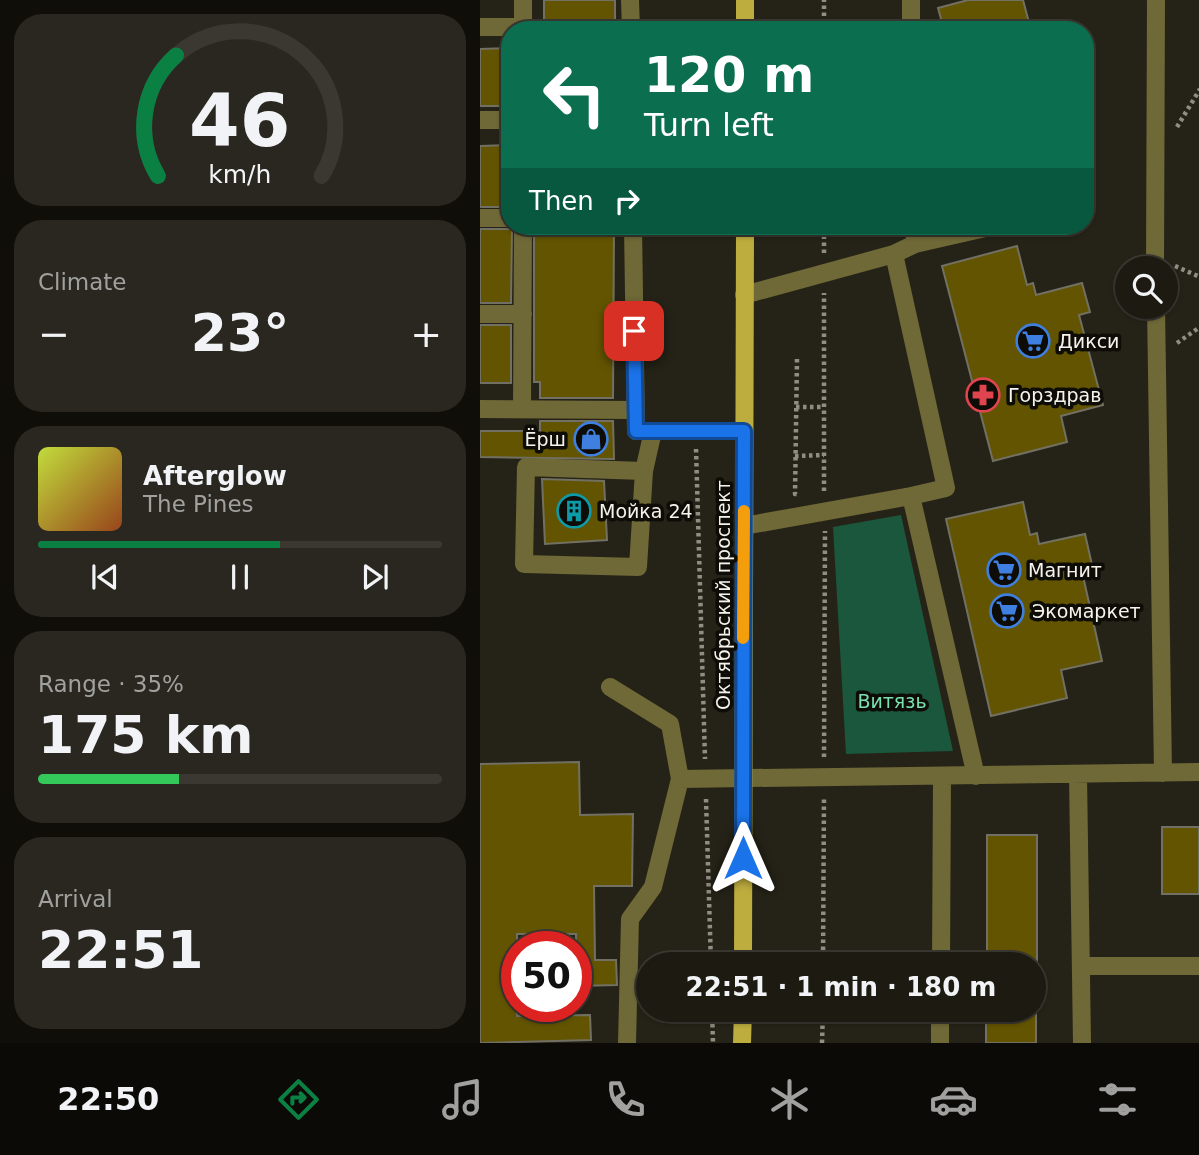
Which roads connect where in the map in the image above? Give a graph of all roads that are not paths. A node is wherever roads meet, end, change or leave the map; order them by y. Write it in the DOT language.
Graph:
graph roads {
  1 [pos="523,0"];
  2 [pos="630,0"];
  3 [pos="745,0"];
  4 [pos="911,0"];
  5 [pos="1156,0"];
  6 [pos="523,21"];
  7 [pos="631,21"];
  8 [pos="745,21"];
  9 [pos="911,21"];
  10 [pos="480,27"];
  11 [pos="501,27"];
  12 [pos="480,120"];
  13 [pos="501,120"];
  14 [pos="480,218"];
  15 [pos="501,218"];
  16 [pos="523,235"];
  17 [pos="633,235"];
  18 [pos="745,235"];
  19 [pos="915,235"];
  20 [pos="894,254"];
  21 [pos="1155,256"];
  22 [pos="744,295"];
  23 [pos="480,314"];
  24 [pos="523,314"];
  25 [pos="1156,319"];
  26 [pos="480,409"];
  27 [pos="522,409"];
  28 [pos="635,410"];
  29 [pos="653,431"];
  30 [pos="744,431"];
  31 [pos="644,471"];
  32 [pos="911,496"];
  33 [pos="744,526"];
  34 [pos="611,687"];
  35 [pos="1199,772"];
  36 [pos="1163,773"];
  37 [pos="1078,775"];
  38 [pos="976,776"];
  39 [pos="942,777"];
  40 [pos="680,779"];
  41 [pos="743,779"];
  42 [pos="743,952"];
  43 [pos="941,952"];
  44 [pos="1081,966"];
  45 [pos="1199,966"];
  46 [pos="742,1022"];
  47 [pos="940,1022"];
  48 [pos="627,1043"];
  49 [pos="742,1043"];
  50 [pos="940,1043"];
  51 [pos="1082,1043"];
  1 -- 6 [label="street"];
  2 -- 7 [label="street"];
  3 -- 8 [label="main road"];
  4 -- 9 [label="street"];
  5 -- 21 [label="street"];
  10 -- 11 [label="street"];
  12 -- 13 [label="street"];
  14 -- 15 [label="street"];
  16 -- 24 [label="street"];
  17 -- 28 [label="street"];
  18 -- 22 [label="main road, Октябрьский проспект"];
  19 -- 20 [label="street"];
  20 -- 22 [label="street"];
  20 -- 32 [label="street"];
  22 -- 30 [label="main road, Октябрьский проспект"];
  23 -- 24 [label="street"];
  24 -- 27 [label="street"];
  25 -- 36 [label="street"];
  26 -- 27 [label="street"];
  27 -- 28 [label="street"];
  28 -- 29 [label="street"];
  29 -- 30 [label="street"];
  29 -- 31 [label="street"];
  30 -- 33 [label="main road, Октябрьский проспект"];
  31 -- 31 [label="street"];
  32 -- 33 [label="street"];
  32 -- 38 [label="street"];
  33 -- 41 [label="main road, Октябрьский проспект"];
  34 -- 40 [label="street"];
  35 -- 36 [label="street"];
  36 -- 37 [label="street"];
  37 -- 38 [label="street"];
  37 -- 44 [label="street"];
  38 -- 39 [label="street"];
  39 -- 41 [label="street"];
  39 -- 43 [label="street"];
  40 -- 41 [label="street"];
  40 -- 48 [label="street"];
  41 -- 42 [label="main road, Октябрьский проспект"];
  44 -- 45 [label="street"];
  44 -- 51 [label="street"];
  46 -- 49 [label="main road"];
  47 -- 50 [label="street"];
}
